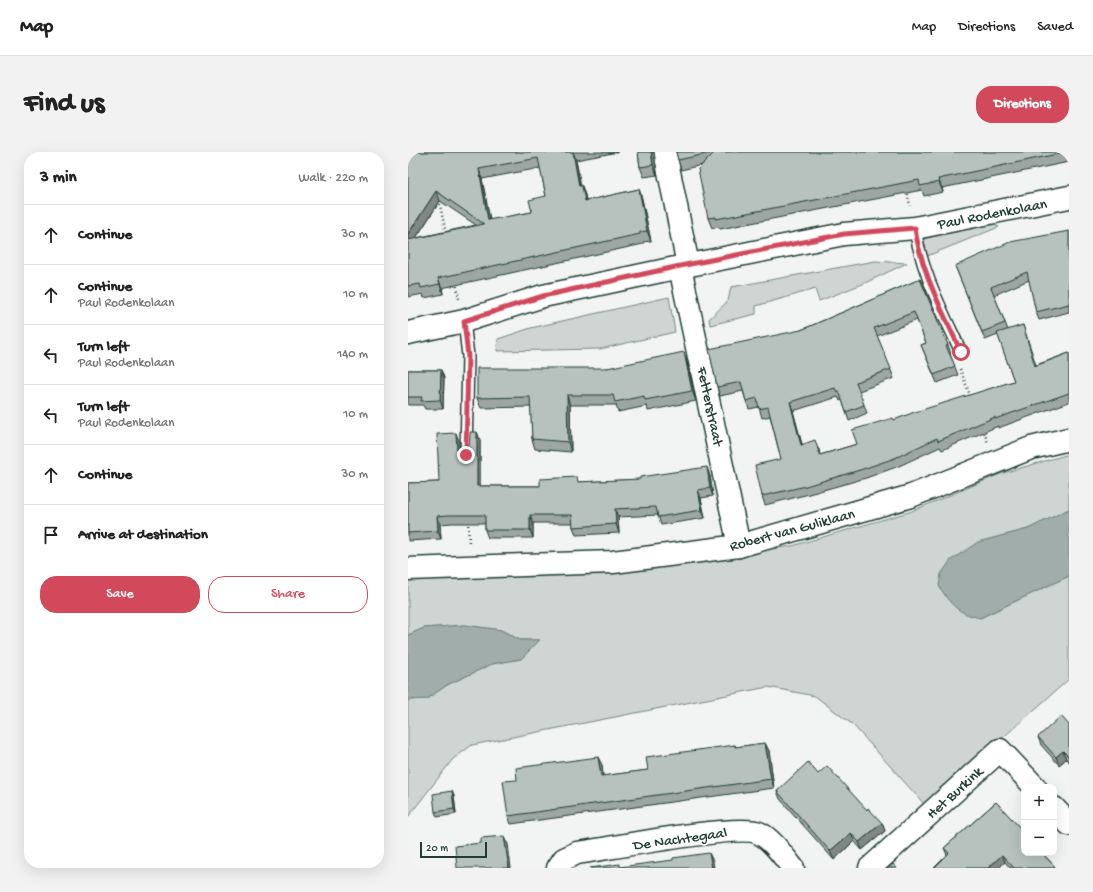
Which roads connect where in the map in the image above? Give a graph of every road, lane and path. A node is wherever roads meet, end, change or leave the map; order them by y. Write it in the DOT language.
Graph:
graph roads {
  1 [pos="665,152"];
  2 [pos="905,182"];
  3 [pos="1069,197"];
  4 [pos="438,198"];
  5 [pos="915,228"];
  6 [pos="446,236"];
  7 [pos="684,266"];
  8 [pos="455,282"];
  9 [pos="464,321"];
  10 [pos="408,334"];
  11 [pos="961,352"];
  12 [pos="974,406"];
  13 [pos="982,427"];
  14 [pos="1069,439"];
  15 [pos="466,455"];
  16 [pos="996,462"];
  17 [pos="468,514"];
  18 [pos="739,546"];
  19 [pos="470,567"];
  20 [pos="408,569"];
  21 [pos="1032,784"];
  22 [pos="1057,811"];
  23 [pos="1069,824"];
  24 [pos="558,868"];
  25 [pos="793,868"];
  26 [pos="870,868"];
  1 -- 7 [label="street, Fetterstraat"];
  2 -- 5 [label="path"];
  3 -- 5 [label="street, Paul Rodenkolaan"];
  4 -- 6 [label="path"];
  5 -- 7 [label="street, Paul Rodenkolaan"];
  5 -- 11 [label="lane"];
  7 -- 9 [label="street, Paul Rodenkolaan"];
  7 -- 18 [label="street, Fetterstraat"];
  8 -- 9 [label="path"];
  9 -- 10 [label="street, Paul Rodenkolaan"];
  9 -- 15 [label="lane"];
  11 -- 12 [label="path"];
  13 -- 16 [label="path"];
  14 -- 16 [label="street, Robert van Guliklaan"];
  16 -- 18 [label="street, Robert van Guliklaan"];
  17 -- 19 [label="path"];
  18 -- 19 [label="street, Robert van Guliklaan"];
  19 -- 20 [label="street, Robert van Guliklaan"];
  21 -- 26 [label="street, Het Burkink"];
  22 -- 23 [label="street"];
  24 -- 25 [label="street, De Nachtegaal"];
}
